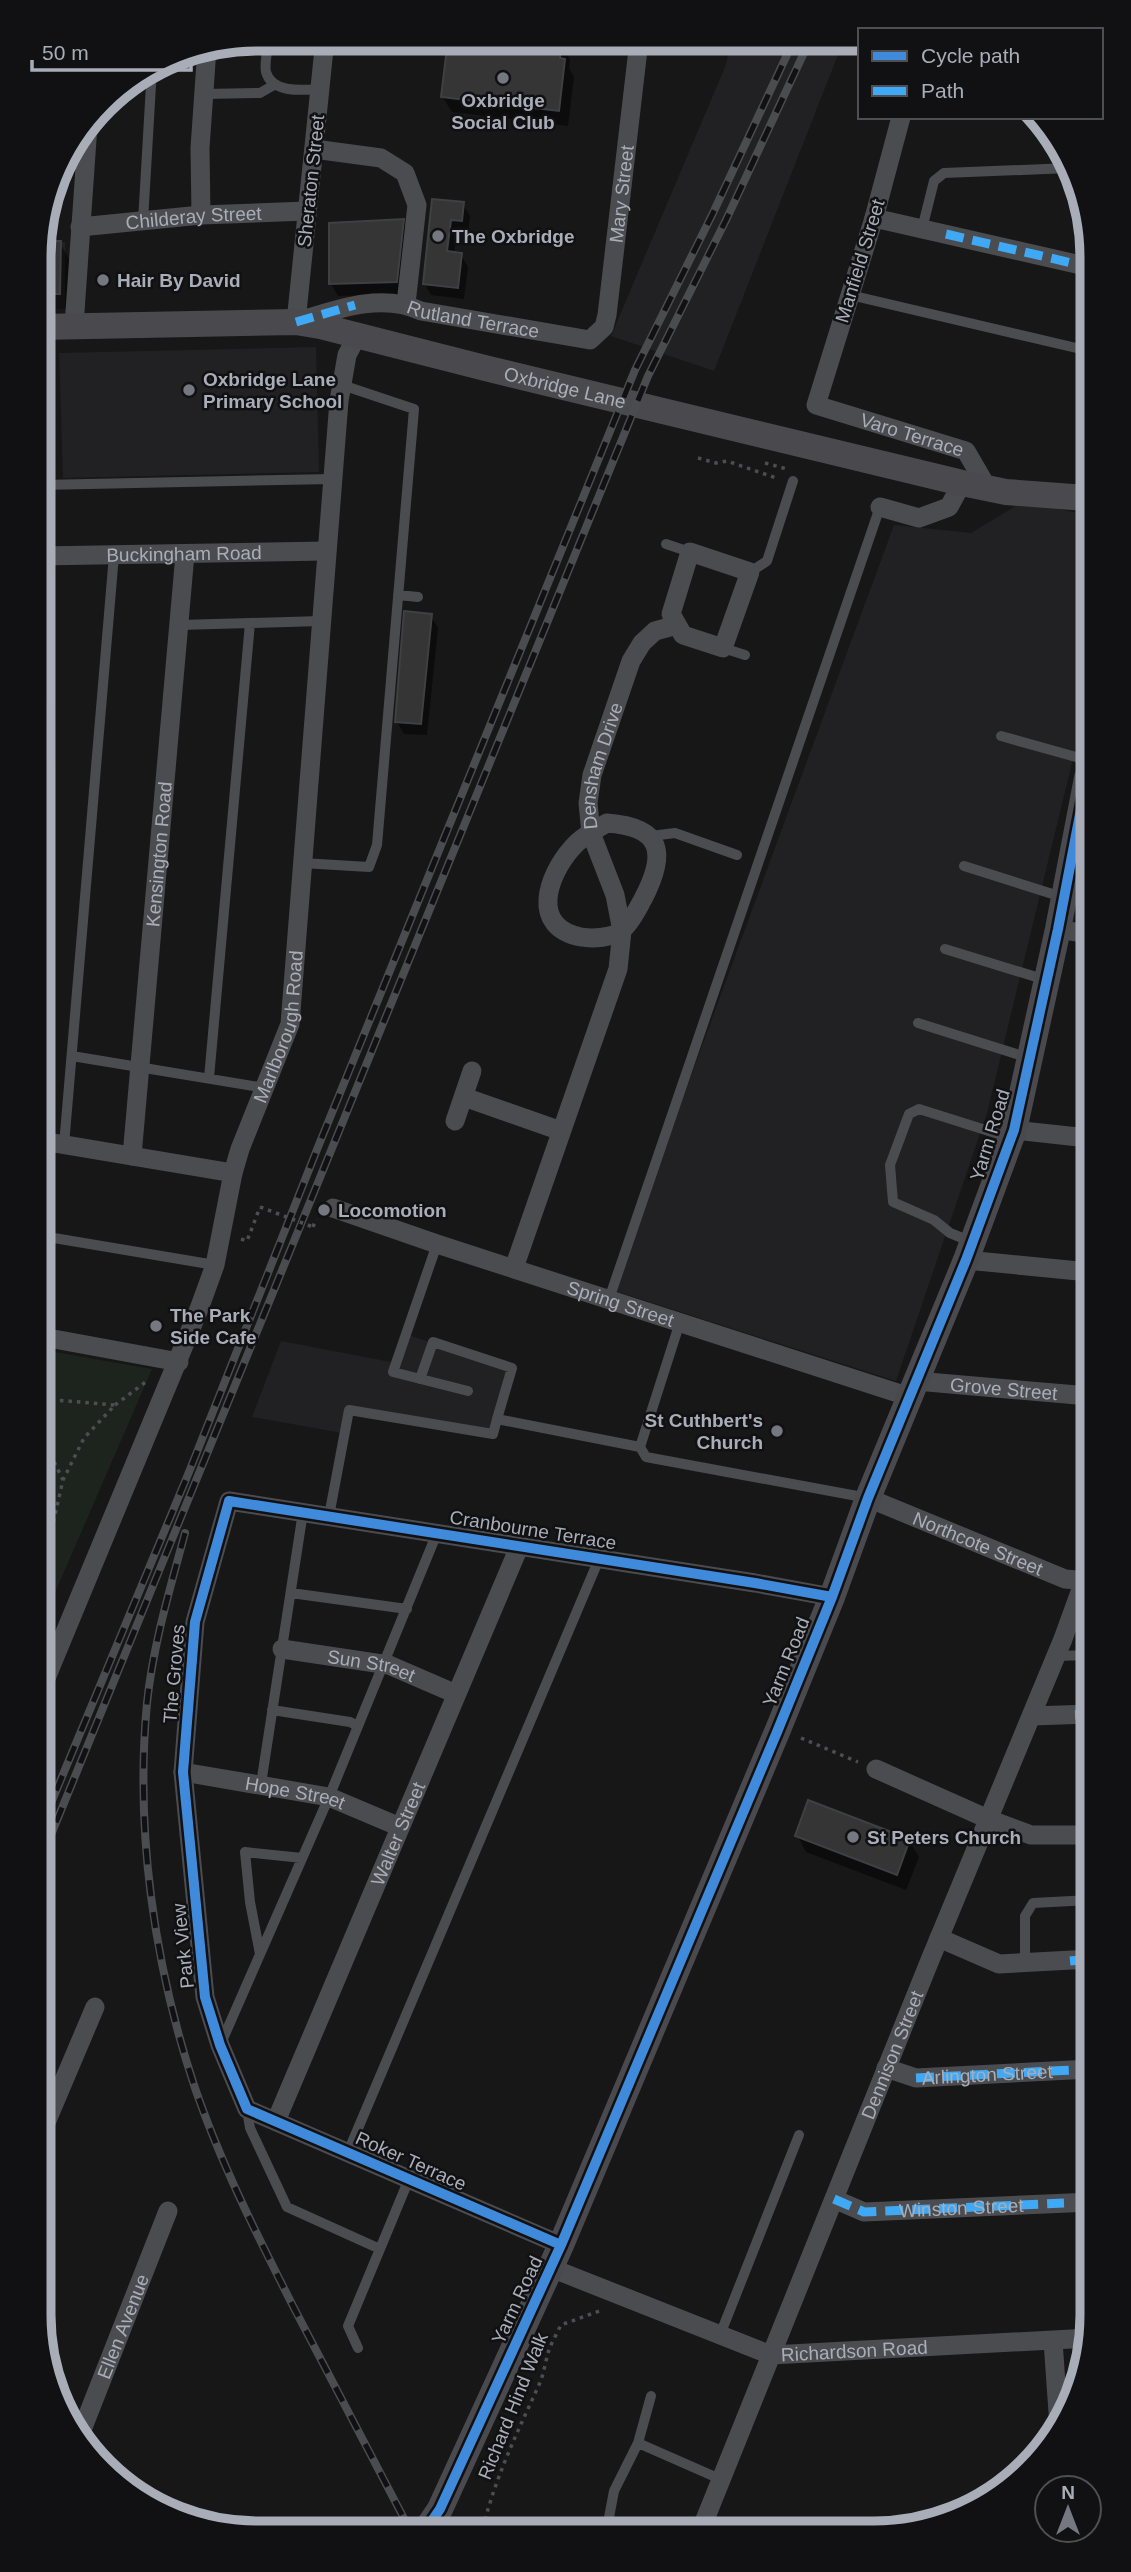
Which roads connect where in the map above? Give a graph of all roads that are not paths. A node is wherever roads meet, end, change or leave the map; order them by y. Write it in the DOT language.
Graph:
graph roads {
  1 [pos="268,51"];
  2 [pos="325,51"];
  3 [pos="638,51"];
  4 [pos="206,57"];
  5 [pos="151,80"];
  6 [pos="274,85"];
  7 [pos="320,89"];
  8 [pos="204,94"];
  9 [pos="900,119"];
  10 [pos="87,140"];
  11 [pos="314,149"];
  12 [pos="1060,168"];
  13 [pos="307,211"];
  14 [pos="201,215"];
  15 [pos="874,218"];
  16 [pos="143,221"];
  17 [pos="80,227"];
  18 [pos="922,229"];
  19 [pos="1080,265"];
  20 [pos="850,295"];
  21 [pos="407,304"];
  22 [pos="296,322"];
  23 [pos="74,326"];
  24 [pos="51,327"];
  25 [pos="357,336"];
  26 [pos="590,340"];
  27 [pos="1080,349"];
  28 [pos="342,385"];
  29 [pos="816,405"];
  30 [pos="333,479"];
  31 [pos="789,481"];
  32 [pos="962,483"];
  33 [pos="51,485"];
  34 [pos="988,489"];
  35 [pos="1076,497"];
  36 [pos="880,507"];
  37 [pos="666,544"];
  38 [pos="326,551"];
  39 [pos="690,552"];
  40 [pos="185,554"];
  41 [pos="114,555"];
  42 [pos="51,556"];
  43 [pos="750,572"];
  44 [pos="398,595"];
  45 [pos="418,597"];
  46 [pos="321,621"];
  47 [pos="250,624"];
  48 [pos="179,625"];
  49 [pos="677,625"];
  50 [pos="723,648"];
  51 [pos="745,655"];
  52 [pos="1001,736"];
  53 [pos="1080,758"];
  54 [pos="1080,811"];
  55 [pos="591,833"];
  56 [pos="650,836"];
  57 [pos="737,855"];
  58 [pos="302,863"];
  59 [pos="964,866"];
  60 [pos="1062,897"];
  61 [pos="1058,929"];
  62 [pos="622,931"];
  63 [pos="1080,933"];
  64 [pos="945,949"];
  65 [pos="1046,980"];
  66 [pos="918,1023"];
  67 [pos="72,1056"];
  68 [pos="1030,1059"];
  69 [pos="140,1067"];
  70 [pos="472,1071"];
  71 [pos="209,1078"];
  72 [pos="265,1088"];
  73 [pos="464,1097"];
  74 [pos="455,1121"];
  75 [pos="561,1131"];
  76 [pos="1012,1134"];
  77 [pos="1080,1138"];
  78 [pos="51,1143"];
  79 [pos="64,1145"];
  80 [pos="132,1156"];
  81 [pos="233,1173"];
  82 [pos="333,1208"];
  83 [pos="51,1238"];
  84 [pos="437,1244"];
  85 [pos="969,1251"];
  86 [pos="215,1265"];
  87 [pos="514,1268"];
  88 [pos="1080,1271"];
  89 [pos="610,1299"];
  90 [pos="681,1321"];
  91 [pos="51,1338"];
  92 [pos="179,1362"];
  93 [pos="420,1379"];
  94 [pos="913,1389"];
  95 [pos="468,1391"];
  96 [pos="1080,1396"];
  97 [pos="497,1419"];
  98 [pos="640,1447"];
  99 [pos="868,1498"];
  100 [pos="229,1501"];
  101 [pos="303,1512"];
  102 [pos="329,1516"];
  103 [pos="438,1532"];
  104 [pos="519,1547"];
  105 [pos="599,1559"];
  106 [pos="1080,1581"];
  107 [pos="291,1592"];
  108 [pos="832,1597"];
  109 [pos="1080,1598"];
  110 [pos="407,1609"];
  111 [pos="282,1649"];
  112 [pos="1080,1656"];
  113 [pos="1056,1657"];
  114 [pos="384,1665"];
  115 [pos="51,1666"];
  116 [pos="456,1694"];
  117 [pos="272,1710"];
  118 [pos="1080,1715"];
  119 [pos="1031,1716"];
  120 [pos="358,1726"];
  121 [pos="876,1769"];
  122 [pos="183,1772"];
  123 [pos="261,1784"];
  124 [pos="329,1797"];
  125 [pos="988,1819"];
  126 [pos="400,1827"];
  127 [pos="1080,1835"];
  128 [pos="302,1858"];
  129 [pos="1080,1901"];
  130 [pos="939,1938"];
  131 [pos="260,1955"];
  132 [pos="1080,1960"];
  133 [pos="1025,1963"];
  134 [pos="94,2007"];
  135 [pos="220,2045"];
  136 [pos="886,2068"];
  137 [pos="1080,2069"];
  138 [pos="247,2109"];
  139 [pos="51,2111"];
  140 [pos="276,2121"];
  141 [pos="799,2135"];
  142 [pos="348,2152"];
  143 [pos="409,2179"];
  144 [pos="834,2199"];
  145 [pos="1080,2202"];
  146 [pos="168,2211"];
  147 [pos="380,2249"];
  148 [pos="556,2256"];
  149 [pos="719,2334"];
  150 [pos="1078,2340"];
  151 [pos="1054,2341"];
  152 [pos="358,2348"];
  153 [pos="771,2355"];
  154 [pos="651,2396"];
  155 [pos="1058,2408"];
  156 [pos="83,2426"];
  157 [pos="638,2443"];
  158 [pos="720,2479"];
  159 [pos="433,2519"];
  160 [pos="608,2521"];
  161 [pos="704,2521"];
  1 -- 6 [label="lane"];
  2 -- 7 [label="street, Sheraton Street"];
  3 -- 26 [label="street, Mary Street"];
  4 -- 8 [label="street"];
  5 -- 16 [label="lane"];
  6 -- 7 [label="lane"];
  6 -- 8 [label="lane"];
  7 -- 11 [label="street, Sheraton Street"];
  8 -- 14 [label="street"];
  9 -- 15 [label="street, Manfield Street"];
  10 -- 17 [label="street"];
  11 -- 13 [label="street, Sheraton Street"];
  11 -- 21 [label="street"];
  12 -- 18 [label="lane"];
  13 -- 14 [label="street, Childeray Street"];
  13 -- 22 [label="street, Sheraton Street"];
  14 -- 16 [label="street, Childeray Street"];
  15 -- 18 [label="street"];
  15 -- 20 [label="street, Manfield Street"];
  16 -- 17 [label="street, Childeray Street"];
  17 -- 23 [label="street"];
  18 -- 19 [label="street"];
  20 -- 27 [label="lane"];
  20 -- 29 [label="street, Manfield Street"];
  21 -- 22 [label="street, Rutland Terrace"];
  21 -- 26 [label="street, Rutland Terrace"];
  22 -- 23 [label="street, Oxbridge Lane"];
  22 -- 25 [label="street, Oxbridge Lane"];
  23 -- 24 [label="street, Oxbridge Lane"];
  25 -- 28 [label="street, Marlborough Road"];
  25 -- 32 [label="street, Oxbridge Lane"];
  28 -- 30 [label="street, Marlborough Road"];
  28 -- 44 [label="lane"];
  29 -- 34 [label="street, Varo Terrace"];
  30 -- 33 [label="lane"];
  30 -- 38 [label="street, Marlborough Road"];
  31 -- 43 [label="lane"];
  32 -- 34 [label="street, Oxbridge Lane"];
  32 -- 36 [label="street"];
  34 -- 35 [label="street, Oxbridge Lane"];
  36 -- 89 [label="lane"];
  37 -- 39 [label="lane"];
  38 -- 40 [label="street, Buckingham Road"];
  38 -- 46 [label="street, Marlborough Road"];
  39 -- 43 [label="street"];
  39 -- 49 [label="street"];
  40 -- 41 [label="street, Buckingham Road"];
  40 -- 48 [label="street, Kensington Road"];
  41 -- 42 [label="street, Buckingham Road"];
  41 -- 67 [label="lane"];
  43 -- 50 [label="street"];
  44 -- 45 [label="lane"];
  44 -- 58 [label="lane"];
  46 -- 47 [label="lane"];
  46 -- 58 [label="street, Marlborough Road"];
  47 -- 48 [label="lane"];
  47 -- 71 [label="lane"];
  48 -- 69 [label="street, Kensington Road"];
  49 -- 50 [label="street"];
  49 -- 55 [label="street, Densham Drive"];
  50 -- 51 [label="lane"];
  52 -- 53 [label="lane"];
  54 -- 60 [label="street, Yarm Road"];
  55 -- 56 [label="street"];
  55 -- 62 [label="street, Densham Drive"];
  55 -- 62 [label="street"];
  56 -- 57 [label="lane"];
  56 -- 62 [label="street"];
  58 -- 72 [label="street, Marlborough Road"];
  59 -- 60 [label="lane"];
  60 -- 61 [label="street, Yarm Road"];
  61 -- 63 [label="street"];
  61 -- 65 [label="street, Yarm Road"];
  62 -- 75 [label="street, Densham Drive"];
  64 -- 65 [label="lane"];
  65 -- 68 [label="street, Yarm Road"];
  66 -- 68 [label="lane"];
  67 -- 69 [label="lane"];
  67 -- 79 [label="lane"];
  68 -- 76 [label="street, Yarm Road"];
  69 -- 71 [label="lane"];
  69 -- 80 [label="street, Kensington Road"];
  70 -- 73 [label="street"];
  71 -- 72 [label="lane"];
  72 -- 81 [label="street, Marlborough Road"];
  73 -- 74 [label="street"];
  73 -- 75 [label="street"];
  75 -- 87 [label="street, Densham Drive"];
  76 -- 77 [label="street"];
  76 -- 85 [label="street, Yarm Road"];
  76 -- 85 [label="lane"];
  78 -- 79 [label="street"];
  79 -- 80 [label="street"];
  80 -- 81 [label="street"];
  81 -- 86 [label="street, Marlborough Road"];
  82 -- 84 [label="street, Spring Street"];
  83 -- 86 [label="lane"];
  84 -- 87 [label="street, Spring Street"];
  84 -- 93 [label="lane"];
  85 -- 88 [label="street"];
  85 -- 94 [label="street, Yarm Road"];
  86 -- 92 [label="street, Marlborough Road"];
  87 -- 89 [label="street, Spring Street"];
  89 -- 90 [label="street, Spring Street"];
  90 -- 94 [label="street, Spring Street"];
  90 -- 98 [label="lane"];
  91 -- 92 [label="street"];
  92 -- 115 [label="street, Marlborough Road"];
  93 -- 95 [label="lane"];
  93 -- 97 [label="lane"];
  94 -- 96 [label="street, Grove Street"];
  94 -- 99 [label="street, Yarm Road"];
  97 -- 98 [label="lane"];
  97 -- 102 [label="lane"];
  98 -- 99 [label="lane"];
  99 -- 106 [label="street, Northcote Street"];
  99 -- 108 [label="street, Yarm Road"];
  100 -- 101 [label="street, Cranbourne Terrace"];
  100 -- 122 [label="street, The Groves"];
  101 -- 102 [label="street, Cranbourne Terrace"];
  101 -- 107 [label="lane"];
  102 -- 103 [label="street, Cranbourne Terrace"];
  103 -- 104 [label="street, Cranbourne Terrace"];
  103 -- 110 [label="lane"];
  104 -- 105 [label="street, Cranbourne Terrace"];
  104 -- 116 [label="street, Walter Street"];
  105 -- 108 [label="street, Cranbourne Terrace"];
  105 -- 142 [label="lane"];
  107 -- 110 [label="lane"];
  107 -- 111 [label="lane"];
  108 -- 148 [label="street, Yarm Road"];
  109 -- 113 [label="street, Dennison Street"];
  110 -- 114 [label="lane"];
  111 -- 114 [label="street, Sun Street"];
  111 -- 117 [label="lane"];
  112 -- 113 [label="lane"];
  113 -- 119 [label="street, Dennison Street"];
  114 -- 116 [label="street, Sun Street"];
  114 -- 120 [label="lane"];
  116 -- 126 [label="street, Walter Street"];
  117 -- 120 [label="lane"];
  117 -- 123 [label="lane"];
  118 -- 119 [label="street"];
  119 -- 125 [label="street, Dennison Street"];
  120 -- 124 [label="lane"];
  121 -- 125 [label="street"];
  122 -- 123 [label="street, Hope Street"];
  122 -- 135 [label="street, Park View"];
  123 -- 124 [label="street, Hope Street"];
  124 -- 126 [label="street, Hope Street"];
  124 -- 128 [label="lane"];
  125 -- 127 [label="street"];
  125 -- 130 [label="street, Dennison Street"];
  126 -- 140 [label="street, Walter Street"];
  128 -- 131 [label="lane"];
  128 -- 131 [label="lane"];
  129 -- 133 [label="lane"];
  130 -- 133 [label="street"];
  130 -- 136 [label="street, Dennison Street"];
  131 -- 135 [label="lane"];
  132 -- 133 [label="street"];
  134 -- 139 [label="street"];
  135 -- 138 [label="street, Park View"];
  136 -- 137 [label="street, Arlington Street"];
  136 -- 144 [label="street, Dennison Street"];
  138 -- 140 [label="street, Roker Terrace"];
  138 -- 147 [label="lane"];
  140 -- 142 [label="street, Roker Terrace"];
  141 -- 149 [label="lane"];
  142 -- 143 [label="street, Roker Terrace"];
  143 -- 147 [label="lane"];
  143 -- 148 [label="street, Roker Terrace"];
  144 -- 145 [label="street, Winston Street"];
  144 -- 153 [label="street, Dennison Street"];
  146 -- 156 [label="street, Ellen Avenue"];
  147 -- 152 [label="lane"];
  148 -- 149 [label="street, Richardson Road"];
  148 -- 159 [label="street, Yarm Road"];
  149 -- 153 [label="street, Richardson Road"];
  150 -- 151 [label="street, Richardson Road"];
  151 -- 153 [label="street, Richardson Road"];
  151 -- 155 [label="street"];
  153 -- 158 [label="street, Dennison Street"];
  154 -- 157 [label="lane"];
  157 -- 158 [label="lane"];
  157 -- 160 [label="lane"];
  158 -- 161 [label="street, Dennison Street"];
}
